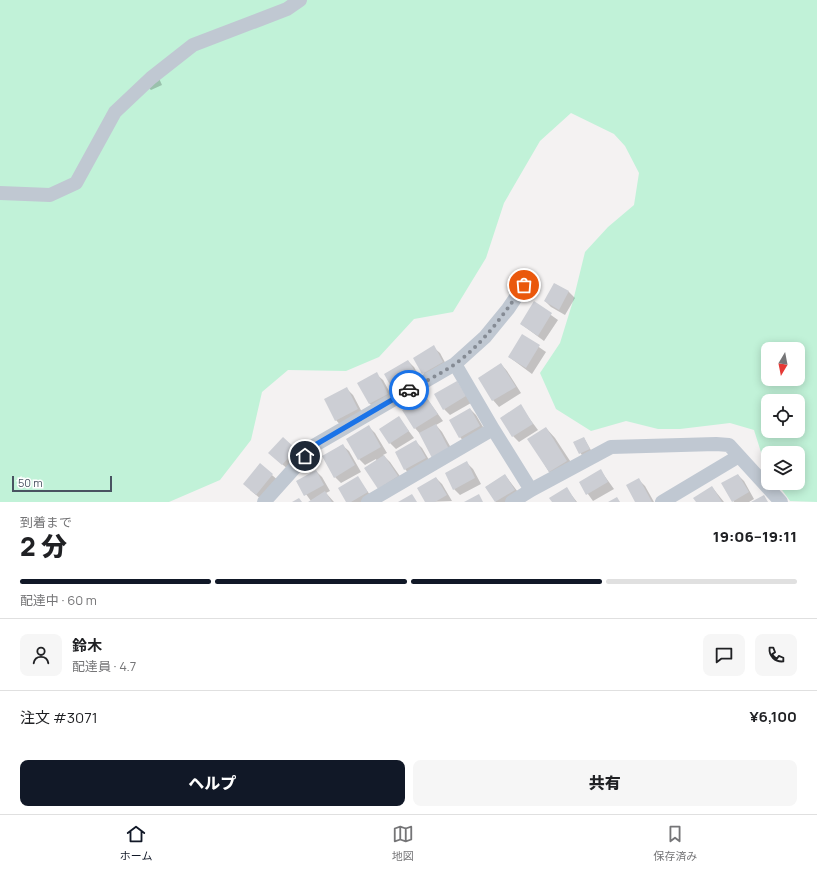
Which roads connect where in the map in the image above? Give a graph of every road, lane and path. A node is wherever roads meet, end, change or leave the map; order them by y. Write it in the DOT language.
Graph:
graph roads {
  1 [pos="300,0"];
  2 [pos="0,193"];
  3 [pos="524,285"];
  4 [pos="455,364"];
  5 [pos="493,429"];
  6 [pos="738,456"];
  7 [pos="531,490"];
  8 [pos="264,502"];
  9 [pos="368,502"];
  10 [pos="512,502"];
  11 [pos="662,502"];
  12 [pos="781,502"];
  1 -- 2 [label="street"];
  3 -- 4 [label="street"];
  4 -- 5 [label="street"];
  4 -- 8 [label="street"];
  5 -- 7 [label="street"];
  5 -- 9 [label="street"];
  6 -- 7 [label="street"];
  6 -- 11 [label="street"];
  6 -- 12 [label="street"];
  7 -- 10 [label="street"];
}
